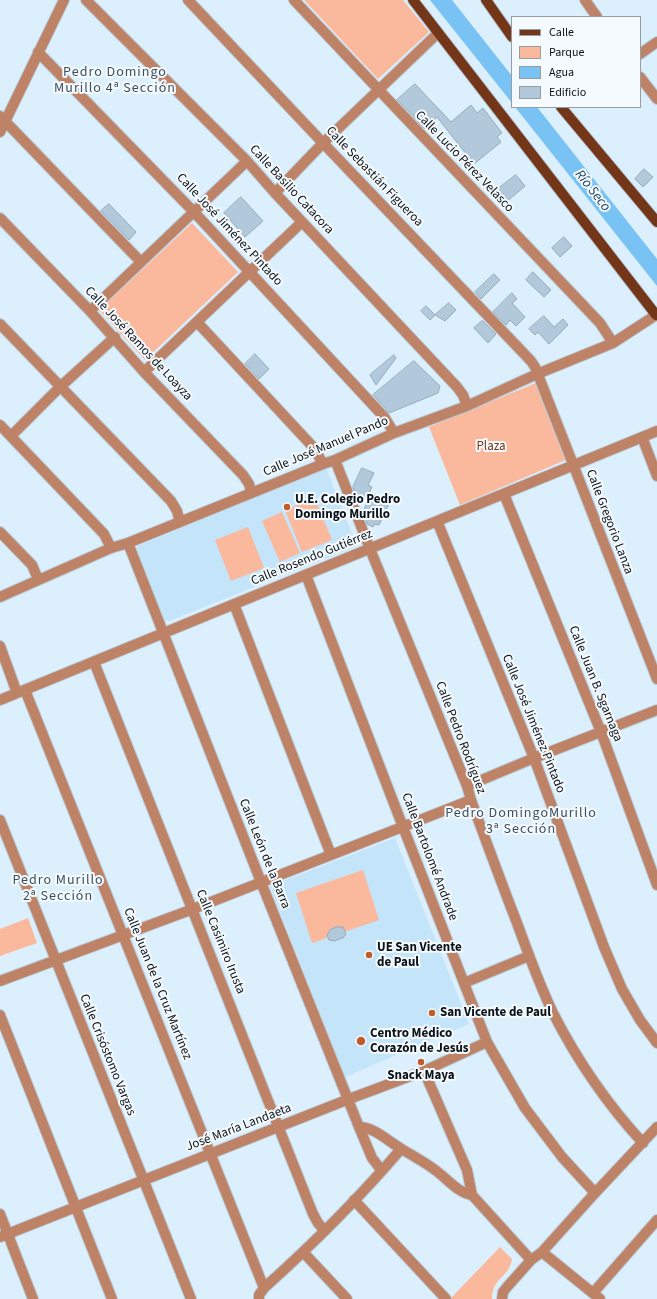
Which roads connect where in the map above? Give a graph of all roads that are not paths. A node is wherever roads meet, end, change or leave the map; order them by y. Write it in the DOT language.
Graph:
graph roads {
  1 [pos="64,0"];
  2 [pos="86,0"];
  3 [pos="188,0"];
  4 [pos="294,0"];
  5 [pos="413,0"];
  6 [pos="486,0"];
  7 [pos="585,0"];
  8 [pos="596,16"];
  9 [pos="438,33"];
  10 [pos="511,36"];
  11 [pos="657,42"];
  12 [pos="38,52"];
  13 [pos="641,53"];
  14 [pos="641,78"];
  15 [pos="378,90"];
  16 [pos="657,99"];
  17 [pos="564,108"];
  18 [pos="3,119"];
  19 [pos="0,132"];
  20 [pos="322,143"];
  21 [pos="247,161"];
  22 [pos="275,193"];
  23 [pos="194,212"];
  24 [pos="0,218"];
  25 [pos="302,222"];
  26 [pos="657,222"];
  27 [pos="141,262"];
  28 [pos="250,271"];
  29 [pos="90,311"];
  30 [pos="657,315"];
  31 [pos="197,322"];
  32 [pos="0,324"];
  33 [pos="115,337"];
  34 [pos="613,343"];
  35 [pos="144,372"];
  36 [pos="537,374"];
  37 [pos="60,387"];
  38 [pos="467,406"];
  39 [pos="0,425"];
  40 [pos="657,431"];
  41 [pos="394,433"];
  42 [pos="11,436"];
  43 [pos="642,437"];
  44 [pos="335,460"];
  45 [pos="322,464"];
  46 [pos="574,466"];
  47 [pos="657,476"];
  48 [pos="251,492"];
  49 [pos="504,494"];
  50 [pos="437,521"];
  51 [pos="180,522"];
  52 [pos="0,532"];
  53 [pos="128,543"];
  54 [pos="111,548"];
  55 [pos="370,549"];
  56 [pos="306,575"];
  57 [pos="38,579"];
  58 [pos="0,597"];
  59 [pos="234,604"];
  60 [pos="162,633"];
  61 [pos="0,646"];
  62 [pos="94,662"];
  63 [pos="657,679"];
  64 [pos="21,692"];
  65 [pos="0,700"];
  66 [pos="657,710"];
  67 [pos="600,732"];
  68 [pos="534,758"];
  69 [pos="467,786"];
  70 [pos="471,800"];
  71 [pos="0,820"];
  72 [pos="403,827"];
  73 [pos="331,855"];
  74 [pos="261,882"];
  75 [pos="657,885"];
  76 [pos="193,909"];
  77 [pos="123,935"];
  78 [pos="529,956"];
  79 [pos="55,960"];
  80 [pos="0,981"];
  81 [pos="464,983"];
  82 [pos="0,1015"];
  83 [pos="487,1042"];
  84 [pos="657,1043"];
  85 [pos="424,1071"];
  86 [pos="348,1099"];
  87 [pos="280,1127"];
  88 [pos="359,1127"];
  89 [pos="656,1131"];
  90 [pos="643,1143"];
  91 [pos="401,1149"];
  92 [pos="210,1154"];
  93 [pos="382,1171"];
  94 [pos="144,1180"];
  95 [pos="595,1193"];
  96 [pos="472,1195"];
  97 [pos="354,1200"];
  98 [pos="76,1206"];
  99 [pos="0,1214"];
  100 [pos="657,1220"];
  101 [pos="324,1230"];
  102 [pos="4,1235"];
  103 [pos="304,1252"];
  104 [pos="542,1252"];
  105 [pos="531,1260"];
  106 [pos="264,1288"];
  107 [pos="596,1296"];
  108 [pos="32,1299"];
  109 [pos="112,1299"];
  110 [pos="191,1299"];
  111 [pos="259,1299"];
  112 [pos="347,1299"];
  113 [pos="446,1299"];
  114 [pos="502,1299"];
  1 -- 12 [label="street"];
  2 -- 21 [label="street, Calle Basilio Catacora"];
  3 -- 20 [label="street, Calle Sebastián Figueroa"];
  4 -- 15 [label="street, Calle Lucio Pérez Velasco"];
  5 -- 9 [label="main road"];
  6 -- 10 [label="main road"];
  7 -- 8 [label="street"];
  9 -- 15 [label="street"];
  9 -- 30 [label="main road"];
  11 -- 13 [label="street"];
  12 -- 18 [label="street"];
  12 -- 23 [label="street, Calle José Jiménez Pintado"];
  14 -- 16 [label="street"];
  15 -- 20 [label="street"];
  15 -- 34 [label="street, Calle Lucio Pérez Velasco"];
  17 -- 26 [label="main road"];
  18 -- 19 [label="street"];
  18 -- 27 [label="street"];
  20 -- 22 [label="street"];
  20 -- 36 [label="street, Calle Sebastián Figueroa"];
  21 -- 22 [label="street, Calle Basilio Catacora"];
  21 -- 23 [label="street"];
  22 -- 25 [label="street, Calle Basilio Catacora"];
  23 -- 27 [label="street"];
  23 -- 28 [label="street, Calle José Jiménez Pintado"];
  24 -- 29 [label="street, Calle José Ramos de Loayza"];
  25 -- 28 [label="street"];
  25 -- 38 [label="street, Calle Basilio Catacora"];
  27 -- 29 [label="street"];
  28 -- 31 [label="street"];
  28 -- 41 [label="street, Calle José Jiménez Pintado"];
  29 -- 33 [label="street, Calle José Ramos de Loayza"];
  30 -- 34 [label="street, Calle José Manuel Pando"];
  31 -- 35 [label="street"];
  31 -- 45 [label="street"];
  32 -- 37 [label="street"];
  33 -- 35 [label="street, Calle José Ramos de Loayza"];
  33 -- 37 [label="street"];
  34 -- 36 [label="street, Calle José Manuel Pando"];
  35 -- 48 [label="street, Calle José Ramos de Loayza"];
  36 -- 38 [label="street, Calle José Manuel Pando"];
  36 -- 46 [label="street, Calle Gregorio Lanza"];
  37 -- 42 [label="street"];
  37 -- 51 [label="street"];
  38 -- 41 [label="street, Calle José Manuel Pando"];
  39 -- 42 [label="street"];
  40 -- 43 [label="street, Calle Rosendo Gutiérrez"];
  41 -- 44 [label="street, Calle José Manuel Pando"];
  42 -- 54 [label="street"];
  43 -- 46 [label="street, Calle Rosendo Gutiérrez"];
  43 -- 47 [label="street"];
  44 -- 45 [label="street, Calle José Manuel Pando"];
  44 -- 55 [label="street, Calle Pedro Rodríguez"];
  45 -- 48 [label="street, Calle José Manuel Pando"];
  46 -- 49 [label="street, Calle Rosendo Gutiérrez"];
  46 -- 63 [label="street, Calle Gregorio Lanza"];
  48 -- 51 [label="street, Calle José Manuel Pando"];
  49 -- 50 [label="street, Calle Rosendo Gutiérrez"];
  49 -- 67 [label="street, Calle Juan B. Sgarnaga"];
  50 -- 55 [label="street, Calle Rosendo Gutiérrez"];
  50 -- 68 [label="street, Calle José Jiménez Pintado"];
  51 -- 53 [label="street, Calle José Manuel Pando"];
  52 -- 57 [label="street"];
  53 -- 54 [label="street, Calle José Manuel Pando"];
  53 -- 60 [label="street, Calle León de la Barra"];
  54 -- 57 [label="street, Calle José Manuel Pando"];
  55 -- 56 [label="street, Calle Rosendo Gutiérrez"];
  55 -- 69 [label="street, Calle Pedro Rodríguez"];
  56 -- 59 [label="street, Calle Rosendo Gutiérrez"];
  56 -- 72 [label="street, Calle Bartolomé Andrade"];
  57 -- 58 [label="street, Calle José Manuel Pando"];
  59 -- 60 [label="street, Calle Rosendo Gutiérrez"];
  59 -- 73 [label="street"];
  60 -- 62 [label="street, Calle Rosendo Gutiérrez"];
  60 -- 74 [label="street, Calle León de la Barra"];
  61 -- 64 [label="street, Calle Juan de la Cruz Martínez"];
  62 -- 64 [label="street, Calle Rosendo Gutiérrez"];
  62 -- 76 [label="street, Calle Casimiro Irusta"];
  64 -- 65 [label="street, Calle Rosendo Gutiérrez"];
  64 -- 77 [label="street, Calle Juan de la Cruz Martínez"];
  66 -- 67 [label="street"];
  67 -- 68 [label="street"];
  67 -- 75 [label="street, Calle Juan B. Sgarnaga"];
  68 -- 69 [label="street"];
  68 -- 84 [label="street, Calle José Jiménez Pintado"];
  69 -- 70 [label="street, Calle Pedro Rodríguez"];
  70 -- 72 [label="street"];
  70 -- 78 [label="street, Calle Pedro Rodríguez"];
  71 -- 79 [label="street, Calle Crisóstomo Vargas"];
  72 -- 73 [label="street"];
  72 -- 81 [label="street, Calle Bartolomé Andrade"];
  73 -- 74 [label="street"];
  74 -- 76 [label="street"];
  74 -- 86 [label="street, Calle León de la Barra"];
  76 -- 77 [label="street"];
  76 -- 87 [label="street, Calle Casimiro Irusta"];
  77 -- 79 [label="street"];
  77 -- 92 [label="street, Calle Juan de la Cruz Martínez"];
  78 -- 81 [label="street"];
  78 -- 90 [label="street, Calle Pedro Rodríguez"];
  79 -- 80 [label="street"];
  79 -- 94 [label="street, Calle Crisóstomo Vargas"];
  81 -- 83 [label="street, Calle Bartolomé Andrade"];
  82 -- 98 [label="street"];
  83 -- 85 [label="street, José María Landaeta"];
  83 -- 95 [label="street, Calle Bartolomé Andrade"];
  85 -- 86 [label="street, José María Landaeta"];
  85 -- 96 [label="street"];
  86 -- 87 [label="street, José María Landaeta"];
  86 -- 88 [label="street, Calle León de la Barra"];
  87 -- 92 [label="street, José María Landaeta"];
  87 -- 101 [label="street, Calle Casimiro Irusta"];
  88 -- 91 [label="street"];
  88 -- 93 [label="street, Calle León de la Barra"];
  89 -- 90 [label="street"];
  90 -- 95 [label="street"];
  91 -- 93 [label="street"];
  91 -- 96 [label="street"];
  92 -- 94 [label="street, José María Landaeta"];
  92 -- 106 [label="street, Calle Juan de la Cruz Martínez"];
  93 -- 97 [label="street"];
  94 -- 98 [label="street, José María Landaeta"];
  94 -- 110 [label="street, Calle Crisóstomo Vargas"];
  95 -- 104 [label="street"];
  96 -- 105 [label="street"];
  97 -- 101 [label="street"];
  97 -- 113 [label="street"];
  98 -- 102 [label="street, José María Landaeta"];
  98 -- 109 [label="street"];
  99 -- 102 [label="street"];
  100 -- 107 [label="street"];
  101 -- 103 [label="street"];
  102 -- 108 [label="street"];
  103 -- 106 [label="street"];
  103 -- 112 [label="street"];
  104 -- 105 [label="street"];
  104 -- 107 [label="street"];
  105 -- 114 [label="street"];
  106 -- 111 [label="street"];
}
